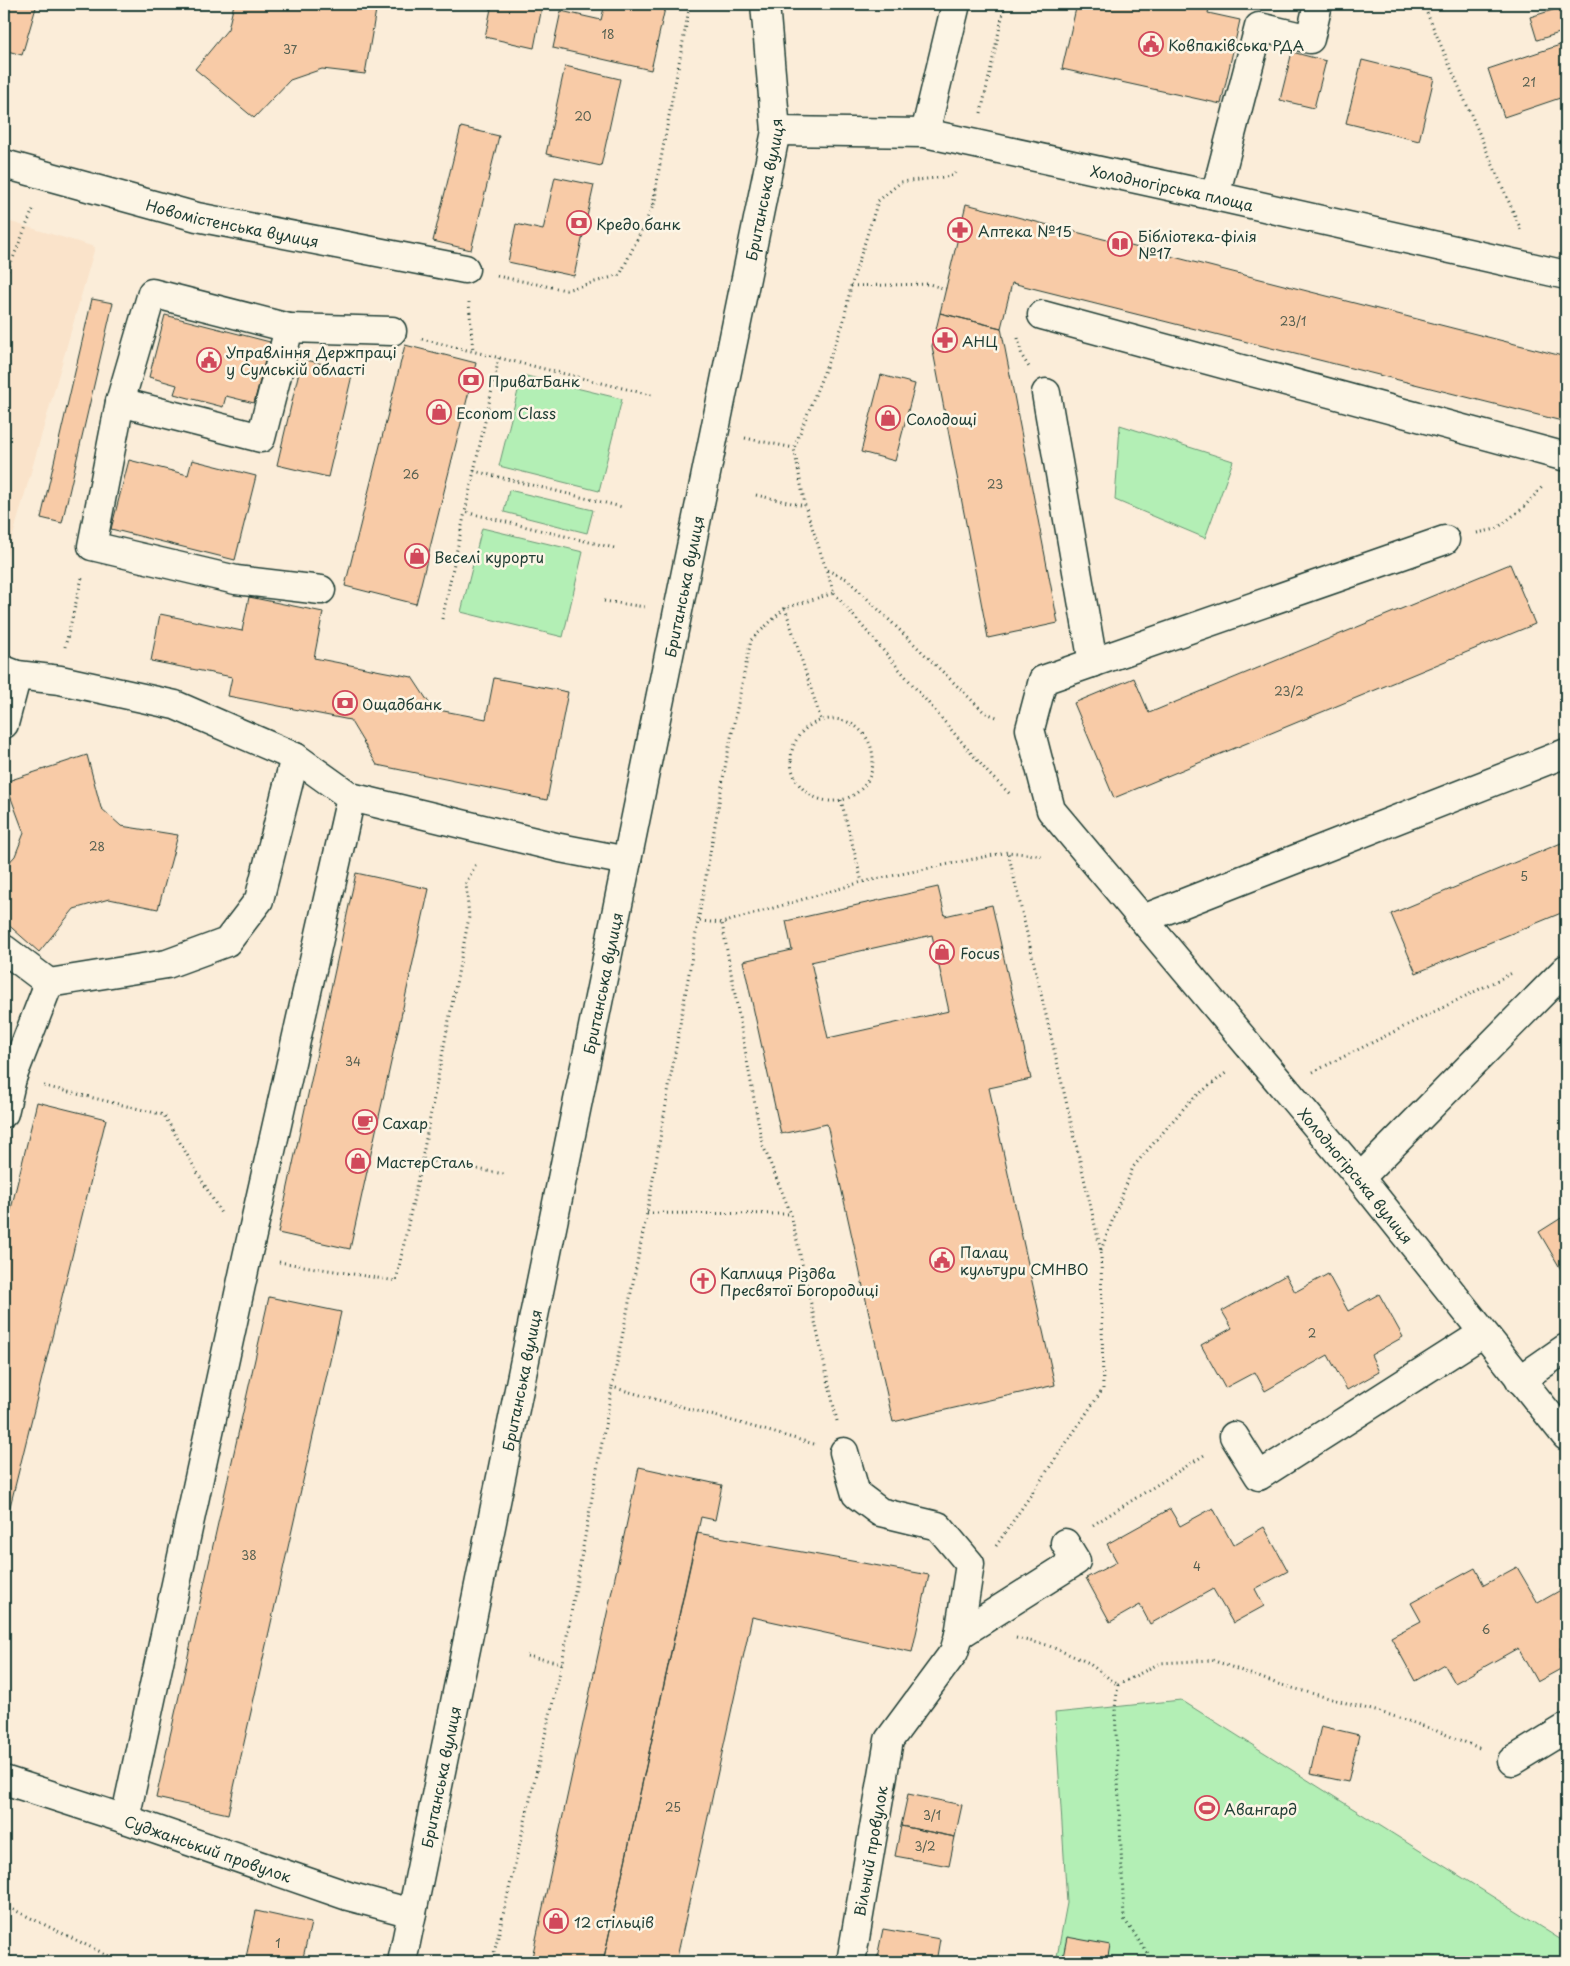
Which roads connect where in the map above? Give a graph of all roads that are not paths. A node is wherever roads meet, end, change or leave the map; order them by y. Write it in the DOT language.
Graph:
graph roads {
  1 [pos="764,4"];
  2 [pos="956,4"];
  3 [pos="1318,4"];
  4 [pos="776,131"];
  5 [pos="925,132"];
  6 [pos="4,164"];
  7 [pos="1215,196"];
  8 [pos="465,269"];
  9 [pos="1566,275"];
  10 [pos="1042,315"];
  11 [pos="289,328"];
  12 [pos="392,331"];
  13 [pos="1046,393"];
  14 [pos="120,402"];
  15 [pos="1566,457"];
  16 [pos="1445,540"];
  17 [pos="321,590"];
  18 [pos="1094,663"];
  19 [pos="10,672"];
  20 [pos="4,724"];
  21 [pos="1566,753"];
  22 [pos="296,757"];
  23 [pos="352,797"];
  24 [pos="627,861"];
  25 [pos="1143,919"];
  26 [pos="4,949"];
  27 [pos="1566,969"];
  28 [pos="49,983"];
  29 [pos="8,1078"];
  30 [pos="4,1113"];
  31 [pos="1360,1178"];
  32 [pos="1483,1333"];
  33 [pos="1566,1348"];
  34 [pos="1520,1380"];
  35 [pos="1234,1436"];
  36 [pos="1566,1436"];
  37 [pos="844,1452"];
  38 [pos="1064,1543"];
  39 [pos="959,1635"];
  40 [pos="1566,1728"];
  41 [pos="1512,1761"];
  42 [pos="4,1780"];
  43 [pos="125,1819"];
  44 [pos="412,1913"];
  45 [pos="402,1962"];
  46 [pos="851,1962"];
  1 -- 4 [label="street, Британська вулиця"];
  2 -- 5 [label="street"];
  3 -- 7 [label="street"];
  4 -- 5 [label="street, Холодногірська площа"];
  4 -- 24 [label="street, Британська вулиця"];
  5 -- 7 [label="street, Холодногірська площа"];
  6 -- 8 [label="street, Новомістенська вулиця"];
  7 -- 9 [label="street, Холодногірська площа"];
  10 -- 15 [label="street"];
  11 -- 12 [label="street"];
  11 -- 14 [label="street"];
  11 -- 14 [label="street"];
  13 -- 18 [label="street"];
  14 -- 17 [label="street"];
  16 -- 18 [label="street"];
  18 -- 25 [label="street, Холодногірська вулиця"];
  19 -- 20 [label="street"];
  19 -- 22 [label="street"];
  21 -- 25 [label="street"];
  22 -- 23 [label="street"];
  22 -- 28 [label="street"];
  23 -- 24 [label="street"];
  23 -- 43 [label="street"];
  24 -- 44 [label="street, Британська вулиця"];
  25 -- 31 [label="street, Холодногірська вулиця"];
  26 -- 28 [label="street"];
  27 -- 31 [label="street"];
  28 -- 29 [label="street"];
  29 -- 30 [label="street"];
  31 -- 32 [label="street, Холодногірська вулиця"];
  32 -- 34 [label="street, Холодногірська вулиця"];
  32 -- 35 [label="street"];
  33 -- 34 [label="street"];
  34 -- 36 [label="street, Холодногірська вулиця"];
  37 -- 39 [label="street"];
  38 -- 39 [label="street"];
  39 -- 46 [label="street, Вільний провулок"];
  40 -- 41 [label="street"];
  42 -- 43 [label="street, Суджанський провулок"];
  43 -- 44 [label="street, Суджанський провулок"];
  44 -- 45 [label="street, Британська вулиця"];
}
